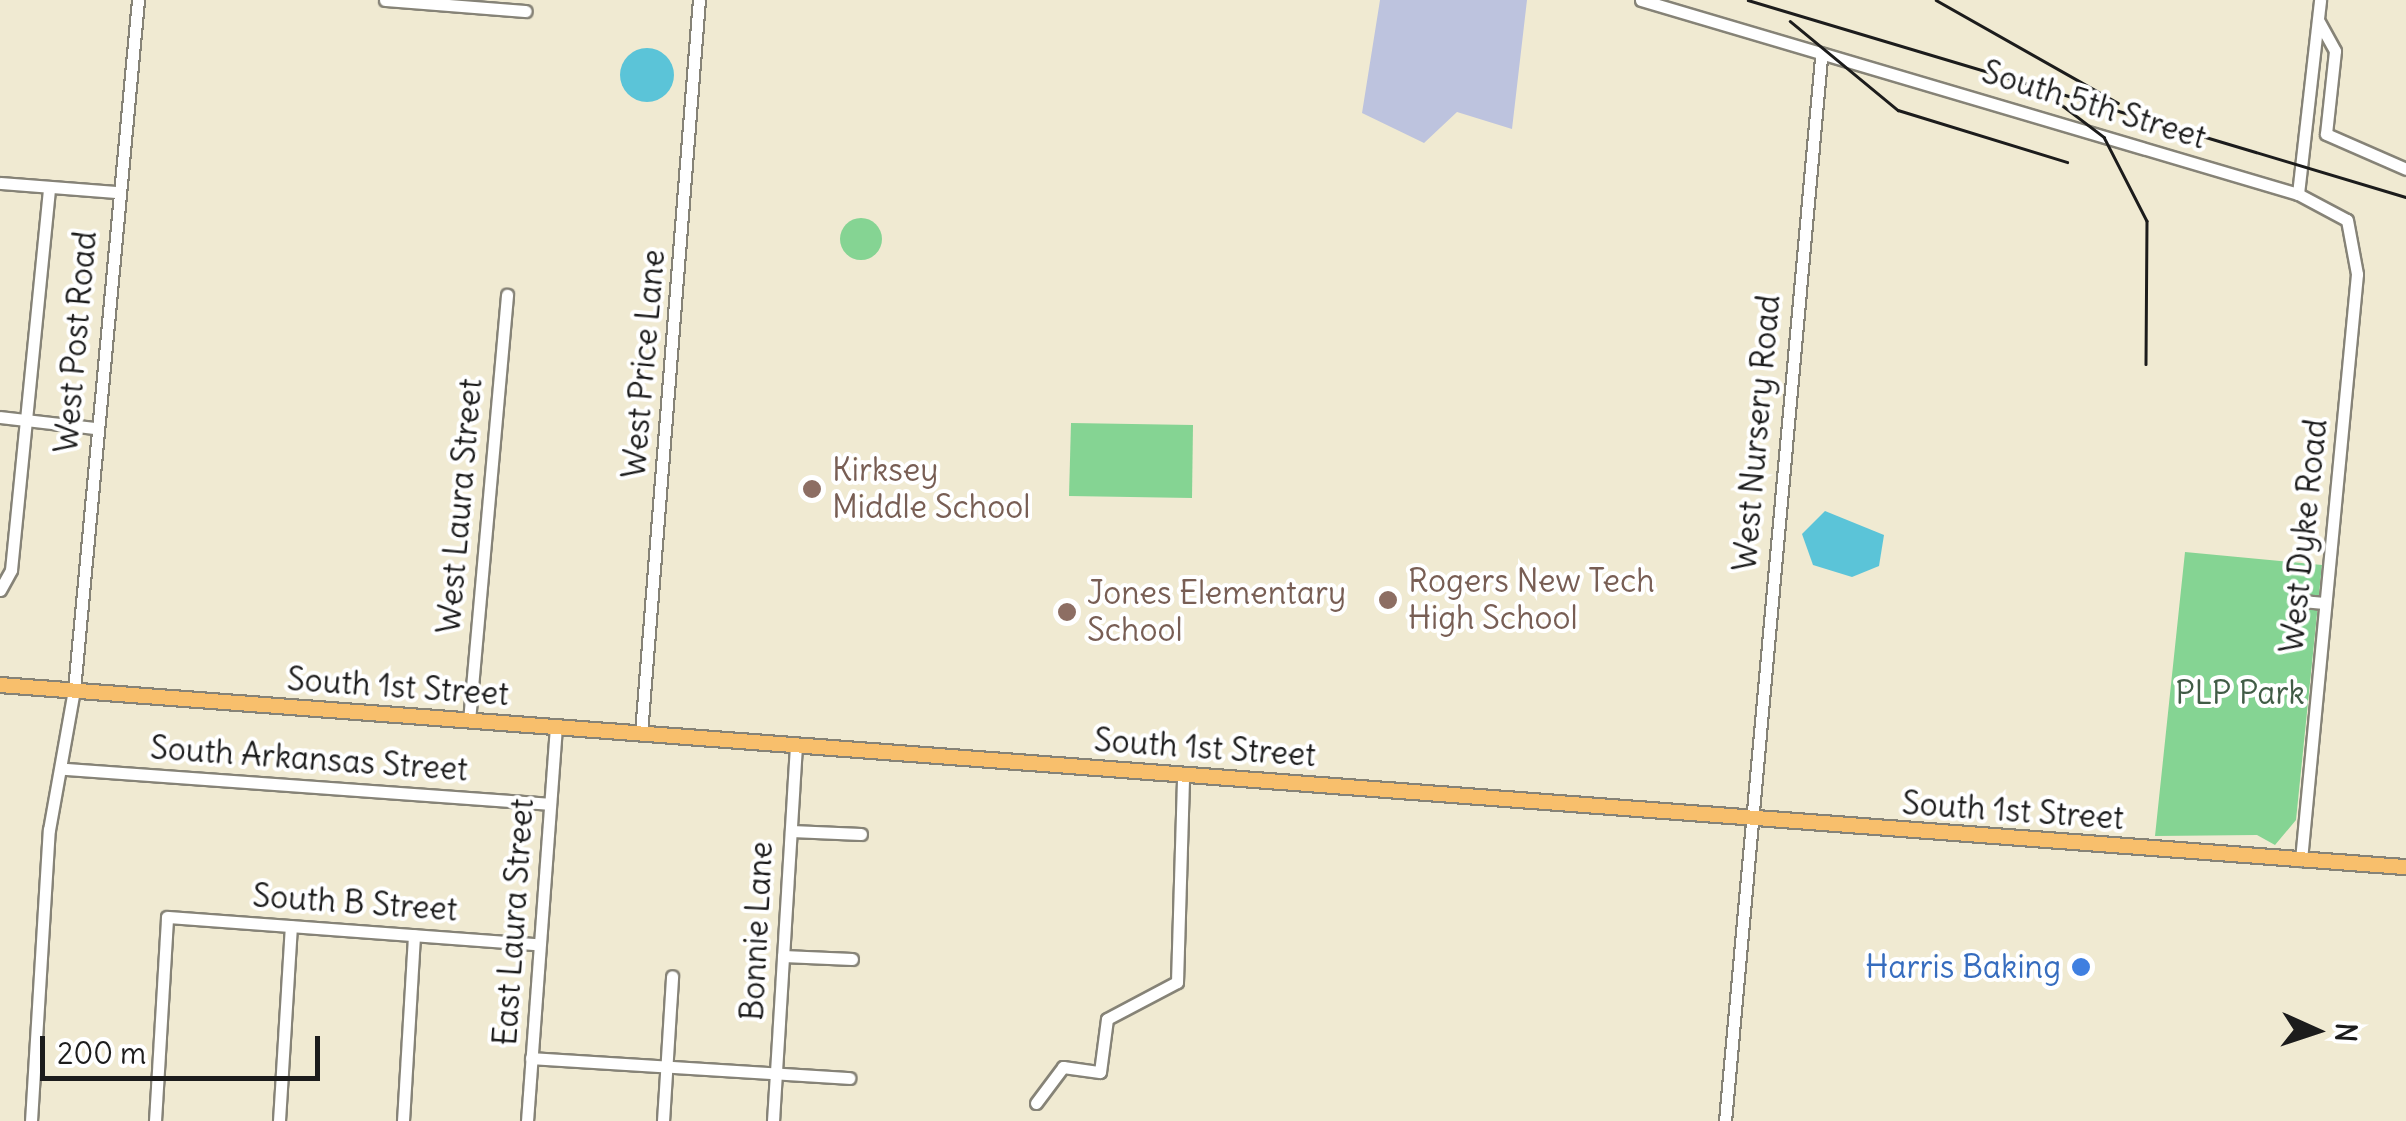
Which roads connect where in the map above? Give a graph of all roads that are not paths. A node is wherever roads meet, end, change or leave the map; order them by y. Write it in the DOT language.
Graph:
graph roads {
  1 [pos="138,0"];
  2 [pos="386,0"];
  3 [pos="700,0"];
  4 [pos="1641,0"];
  5 [pos="2320,0"];
  6 [pos="526,11"];
  7 [pos="2318,20"];
  8 [pos="1821,56"];
  9 [pos="2406,169"];
  10 [pos="0,183"];
  11 [pos="48,186"];
  12 [pos="117,192"];
  13 [pos="2298,194"];
  14 [pos="2347,220"];
  15 [pos="507,296"];
  16 [pos="0,417"];
  17 [pos="27,422"];
  18 [pos="95,428"];
  19 [pos="0,590"];
  20 [pos="2302,601"];
  21 [pos="2324,602"];
  22 [pos="0,684"];
  23 [pos="74,690"];
  24 [pos="469,720"];
  25 [pos="556,727"];
  26 [pos="641,734"];
  27 [pos="796,745"];
  28 [pos="65,769"];
  29 [pos="1184,774"];
  30 [pos="550,804"];
  31 [pos="1751,815"];
  32 [pos="791,832"];
  33 [pos="862,834"];
  34 [pos="2301,860"];
  35 [pos="2406,868"];
  36 [pos="291,926"];
  37 [pos="414,936"];
  38 [pos="538,944"];
  39 [pos="783,956"];
  40 [pos="852,959"];
  41 [pos="672,976"];
  42 [pos="531,1058"];
  43 [pos="666,1066"];
  44 [pos="776,1073"];
  45 [pos="849,1078"];
  46 [pos="1036,1103"];
  47 [pos="31,1121"];
  48 [pos="155,1121"];
  49 [pos="279,1121"];
  50 [pos="403,1121"];
  51 [pos="527,1121"];
  52 [pos="664,1121"];
  53 [pos="773,1121"];
  54 [pos="1725,1121"];
  1 -- 12 [label="street, West Post Road"];
  2 -- 6 [label="street"];
  3 -- 26 [label="street, West Price Lane"];
  4 -- 8 [label="street, South 5th Street"];
  5 -- 7 [label="street"];
  7 -- 9 [label="street"];
  7 -- 13 [label="street"];
  8 -- 13 [label="street, South 5th Street"];
  8 -- 31 [label="street, West Nursery Road"];
  10 -- 11 [label="street"];
  11 -- 12 [label="street"];
  11 -- 17 [label="street"];
  12 -- 18 [label="street, West Post Road"];
  13 -- 14 [label="street, South 5th Street"];
  14 -- 21 [label="street, West Dyke Road"];
  15 -- 24 [label="street, West Laura Street"];
  16 -- 17 [label="street"];
  17 -- 18 [label="street"];
  17 -- 19 [label="street"];
  18 -- 23 [label="street, West Post Road"];
  20 -- 21 [label="street"];
  21 -- 34 [label="street, West Dyke Road"];
  22 -- 23 [label="main road, South 1st Street"];
  23 -- 24 [label="main road, South 1st Street"];
  23 -- 28 [label="street, West Post Road"];
  24 -- 25 [label="main road, South 1st Street"];
  25 -- 26 [label="main road, South 1st Street"];
  25 -- 30 [label="street, East Laura Street"];
  26 -- 27 [label="main road, South 1st Street"];
  27 -- 29 [label="main road, South 1st Street"];
  27 -- 32 [label="street, Bonnie Lane"];
  28 -- 30 [label="street, South Arkansas Street"];
  28 -- 47 [label="street, West Post Road"];
  29 -- 31 [label="main road, South 1st Street"];
  29 -- 46 [label="street"];
  30 -- 38 [label="street, East Laura Street"];
  31 -- 34 [label="main road, South 1st Street"];
  31 -- 54 [label="street, West Nursery Road"];
  32 -- 33 [label="street"];
  32 -- 39 [label="street, Bonnie Lane"];
  34 -- 35 [label="main road, South 1st Street"];
  36 -- 37 [label="street, South B Street"];
  36 -- 48 [label="street, South B Street"];
  36 -- 49 [label="street"];
  37 -- 38 [label="street, South B Street"];
  37 -- 50 [label="street"];
  38 -- 42 [label="street, East Laura Street"];
  39 -- 40 [label="street"];
  39 -- 44 [label="street, Bonnie Lane"];
  41 -- 43 [label="street"];
  42 -- 43 [label="street"];
  42 -- 51 [label="street, East Laura Street"];
  43 -- 44 [label="street"];
  43 -- 52 [label="street"];
  44 -- 45 [label="street"];
  44 -- 53 [label="street, Bonnie Lane"];
}
